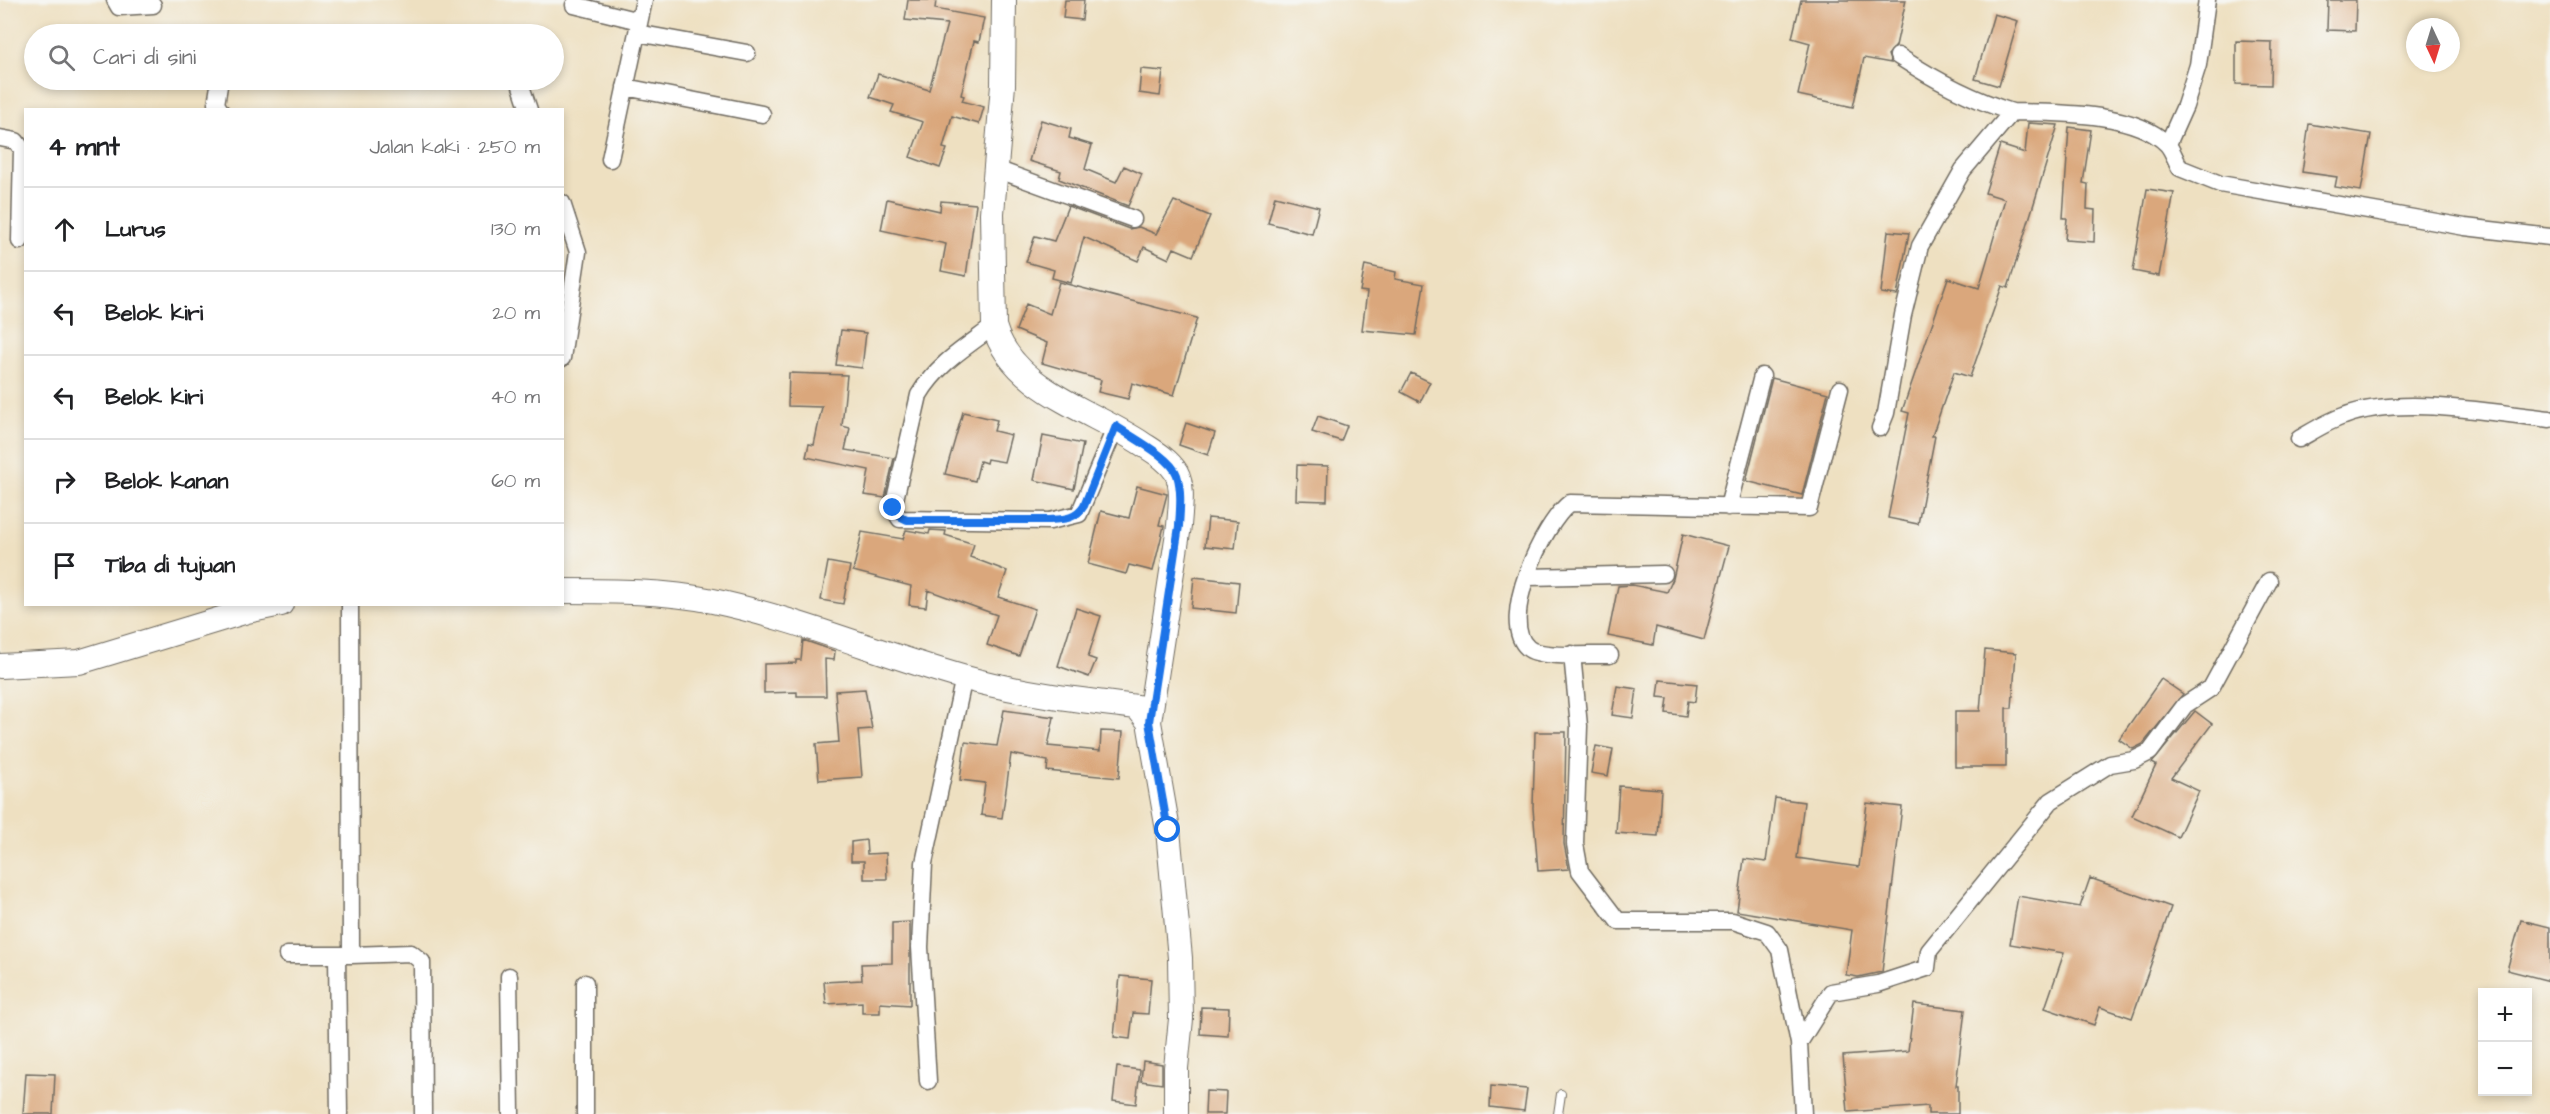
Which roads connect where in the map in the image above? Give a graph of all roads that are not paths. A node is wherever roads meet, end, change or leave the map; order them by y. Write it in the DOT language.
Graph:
graph roads {
  1 [pos="115,0"];
  2 [pos="644,0"];
  3 [pos="1004,0"];
  4 [pos="2207,0"];
  5 [pos="153,5"];
  6 [pos="574,5"];
  7 [pos="638,27"];
  8 [pos="747,52"];
  9 [pos="1898,56"];
  10 [pos="625,87"];
  11 [pos="219,90"];
  12 [pos="522,90"];
  13 [pos="216,108"];
  14 [pos="528,108"];
  15 [pos="2012,112"];
  16 [pos="762,114"];
  17 [pos="0,138"];
  18 [pos="2168,144"];
  19 [pos="610,159"];
  20 [pos="996,169"];
  21 [pos="1133,219"];
  22 [pos="567,227"];
  23 [pos="2550,237"];
  24 [pos="20,241"];
  25 [pos="567,307"];
  26 [pos="994,326"];
  27 [pos="564,338"];
  28 [pos="1762,376"];
  29 [pos="1840,389"];
  30 [pos="2550,418"];
  31 [pos="1116,426"];
  32 [pos="1880,428"];
  33 [pos="2299,439"];
  34 [pos="1728,507"];
  35 [pos="1664,574"];
  36 [pos="1528,577"];
  37 [pos="2269,580"];
  38 [pos="564,591"];
  39 [pos="271,606"];
  40 [pos="350,606"];
  41 [pos="1572,654"];
  42 [pos="1610,655"];
  43 [pos="0,666"];
  44 [pos="964,677"];
  45 [pos="1149,722"];
  46 [pos="287,955"];
  47 [pos="344,955"];
  48 [pos="509,976"];
  49 [pos="585,982"];
  50 [pos="1799,1043"];
  51 [pos="928,1081"];
  52 [pos="1561,1094"];
  53 [pos="339,1114"];
  54 [pos="423,1114"];
  55 [pos="510,1114"];
  56 [pos="585,1114"];
  57 [pos="1176,1114"];
  58 [pos="1558,1114"];
  59 [pos="1803,1114"];
  1 -- 5 [label="street"];
  2 -- 7 [label="street"];
  3 -- 20 [label="street"];
  4 -- 18 [label="street"];
  6 -- 7 [label="street"];
  7 -- 8 [label="street"];
  7 -- 10 [label="street"];
  9 -- 15 [label="street"];
  10 -- 16 [label="street"];
  10 -- 19 [label="street"];
  11 -- 13 [label="street"];
  12 -- 14 [label="street"];
  15 -- 18 [label="street"];
  15 -- 32 [label="street"];
  17 -- 24 [label="street"];
  18 -- 23 [label="street"];
  20 -- 21 [label="street"];
  20 -- 26 [label="street"];
  22 -- 25 [label="street"];
  25 -- 27 [label="street"];
  26 -- 31 [label="street"];
  26 -- 31 [label="street"];
  28 -- 34 [label="street"];
  29 -- 34 [label="street"];
  30 -- 33 [label="street"];
  31 -- 45 [label="street"];
  34 -- 36 [label="street"];
  35 -- 36 [label="street"];
  36 -- 41 [label="street"];
  37 -- 50 [label="street"];
  38 -- 44 [label="street"];
  39 -- 43 [label="street"];
  40 -- 47 [label="street"];
  41 -- 42 [label="street"];
  41 -- 50 [label="street"];
  44 -- 45 [label="street"];
  44 -- 51 [label="street"];
  45 -- 57 [label="street"];
  46 -- 47 [label="street"];
  47 -- 53 [label="street"];
  47 -- 54 [label="street"];
  48 -- 55 [label="street"];
  49 -- 56 [label="street"];
  50 -- 59 [label="street"];
  52 -- 58 [label="lane"];
}
